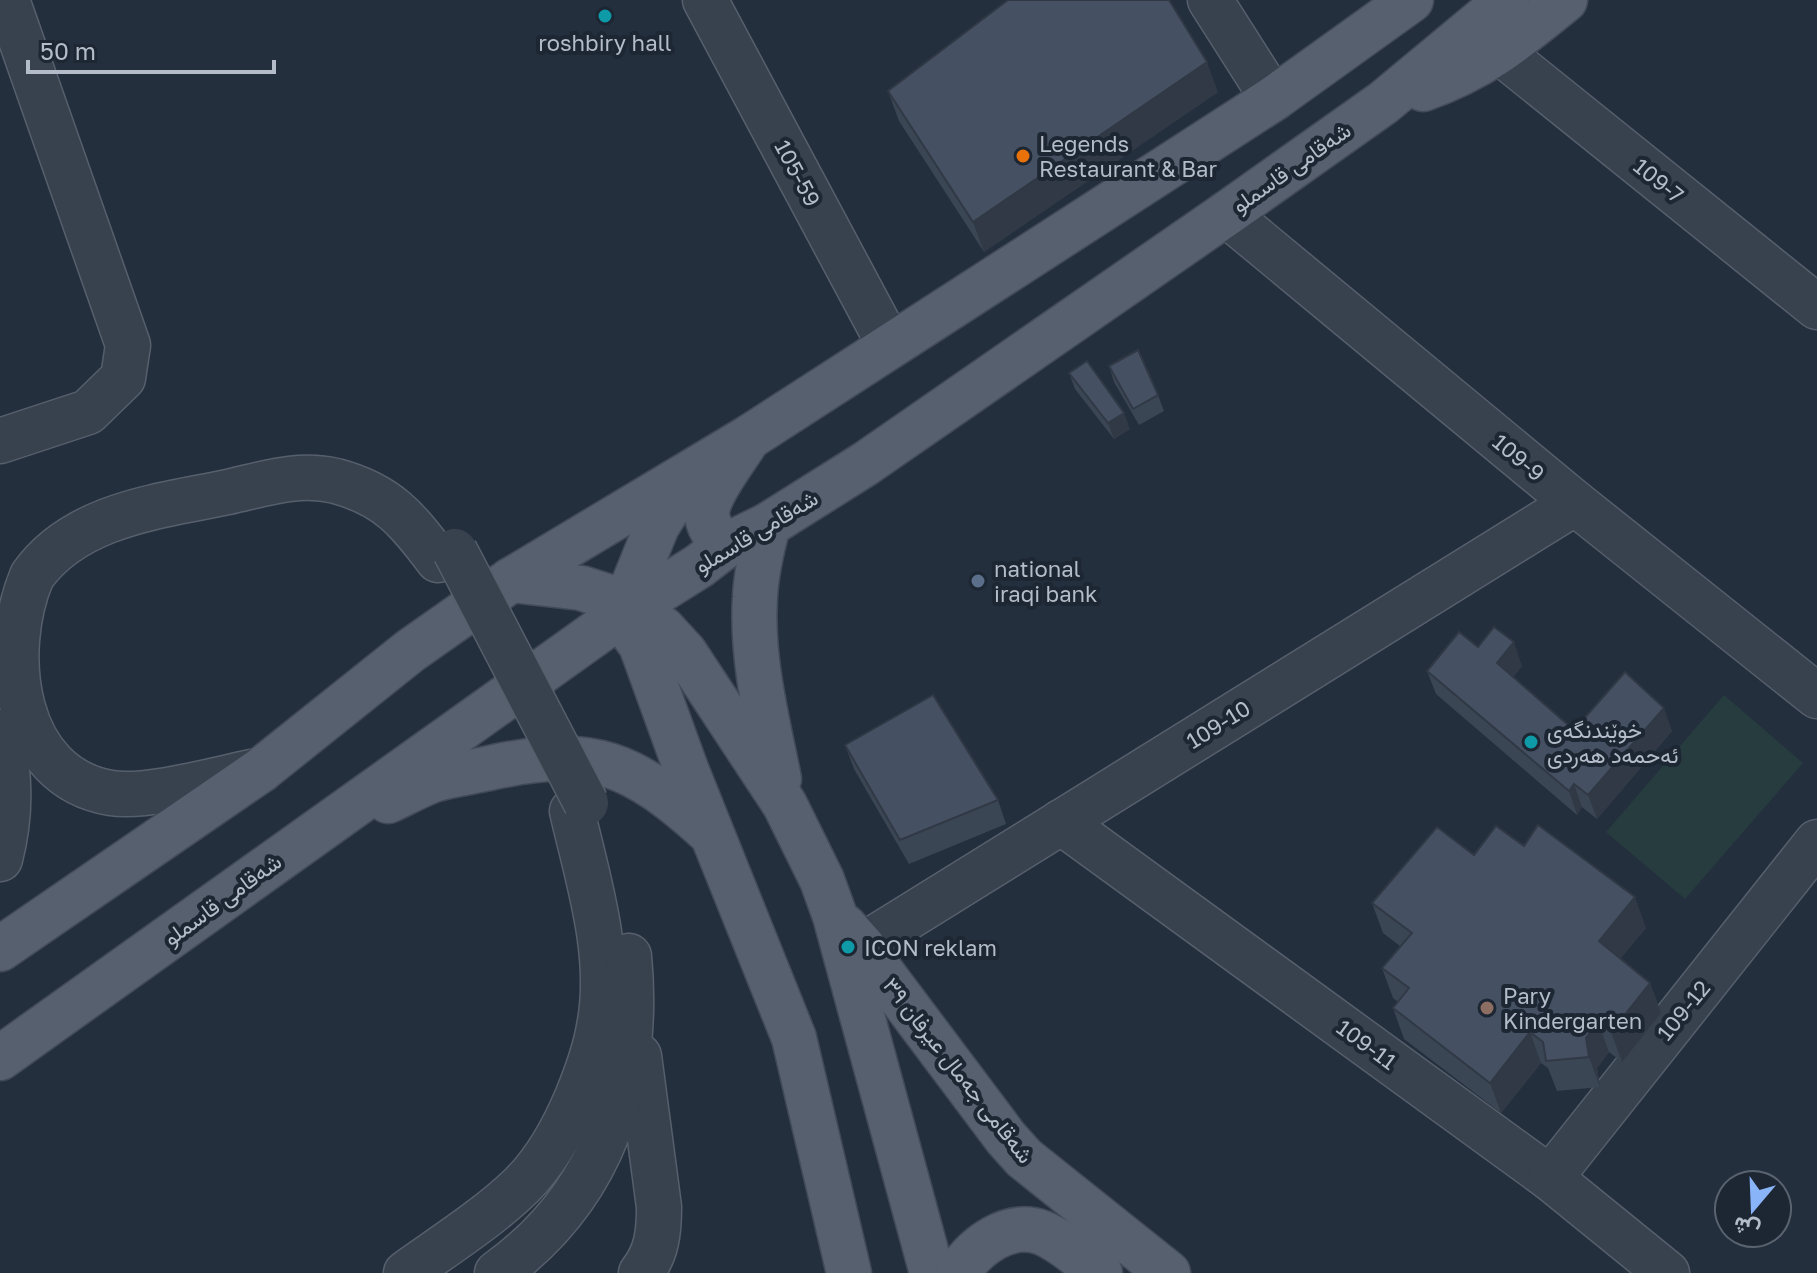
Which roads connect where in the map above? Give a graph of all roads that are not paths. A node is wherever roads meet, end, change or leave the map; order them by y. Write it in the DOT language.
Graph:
graph roads {
  1 [pos="7,0"];
  2 [pos="705,0"];
  3 [pos="1210,0"];
  4 [pos="1375,0"];
  5 [pos="1411,0"];
  6 [pos="1507,0"];
  7 [pos="1565,0"];
  8 [pos="1500,52"];
  9 [pos="1341,53"];
  10 [pos="1273,99"];
  11 [pos="1383,103"];
  12 [pos="1226,214"];
  13 [pos="1817,307"];
  14 [pos="890,346"];
  15 [pos="748,438"];
  16 [pos="0,441"];
  17 [pos="692,470"];
  18 [pos="1575,503"];
  19 [pos="768,525"];
  20 [pos="725,546"];
  21 [pos="447,556"];
  22 [pos="511,580"];
  23 [pos="0,604"];
  24 [pos="621,615"];
  25 [pos="1817,696"];
  26 [pos="0,732"];
  27 [pos="261,770"];
  28 [pos="785,805"];
  29 [pos="579,807"];
  30 [pos="1061,822"];
  31 [pos="712,835"];
  32 [pos="306,839"];
  33 [pos="1817,842"];
  34 [pos="0,859"];
  35 [pos="848,931"];
  36 [pos="0,949"];
  37 [pos="632,1002"];
  38 [pos="0,1058"];
  39 [pos="1550,1178"];
  40 [pos="1051,1182"];
  41 [pos="1022,1230"];
  42 [pos="406,1273"];
  43 [pos="497,1273"];
  44 [pos="641,1273"];
  45 [pos="849,1273"];
  46 [pos="932,1273"];
  47 [pos="958,1273"];
  48 [pos="1100,1273"];
  49 [pos="1168,1273"];
  50 [pos="1667,1273"];
  1 -- 16 [label="street"];
  2 -- 14 [label="street, 105-59"];
  3 -- 10 [label="street"];
  4 -- 9 [label="main road"];
  5 -- 9 [label="main road"];
  6 -- 11 [label="main road, شەقامی قاسملو"];
  7 -- 8 [label="main road"];
  8 -- 11 [label="main road"];
  8 -- 13 [label="street, 109-7"];
  9 -- 10 [label="main road"];
  10 -- 14 [label="main road"];
  11 -- 12 [label="main road, شەقامی قاسملو"];
  12 -- 18 [label="street, 109-9"];
  12 -- 19 [label="main road, شەقامی قاسملو"];
  14 -- 15 [label="main road"];
  15 -- 17 [label="main road"];
  15 -- 20 [label="main road"];
  17 -- 22 [label="main road"];
  17 -- 24 [label="main road"];
  18 -- 25 [label="street, 109-9"];
  18 -- 30 [label="street, 109-10"];
  19 -- 20 [label="main road, شەقامی قاسملو"];
  19 -- 28 [label="main road"];
  20 -- 24 [label="main road, شەقامی قاسملو"];
  21 -- 23 [label="street"];
  21 -- 27 [label="street"];
  21 -- 29 [label="street"];
  22 -- 24 [label="main road"];
  22 -- 27 [label="main road"];
  24 -- 28 [label="main road"];
  24 -- 31 [label="main road"];
  24 -- 32 [label="main road, شەقامی قاسملو"];
  26 -- 34 [label="street"];
  27 -- 36 [label="main road"];
  28 -- 35 [label="main road"];
  29 -- 37 [label="street"];
  29 -- 42 [label="street"];
  30 -- 35 [label="street, 109-10"];
  30 -- 39 [label="street, 109-11"];
  31 -- 32 [label="main road"];
  31 -- 45 [label="main road"];
  32 -- 38 [label="main road, شەقامی قاسملو"];
  33 -- 39 [label="street, 109-12"];
  35 -- 40 [label="main road, شەقامی جەمال عیرفان ٣٩"];
  35 -- 46 [label="main road"];
  37 -- 43 [label="street"];
  37 -- 44 [label="street"];
  39 -- 50 [label="street, 109-11"];
  40 -- 41 [label="main road"];
  40 -- 49 [label="main road, شەقامی جەمال عیرفان ٣٩"];
  41 -- 47 [label="main road"];
  41 -- 48 [label="main road"];
}
